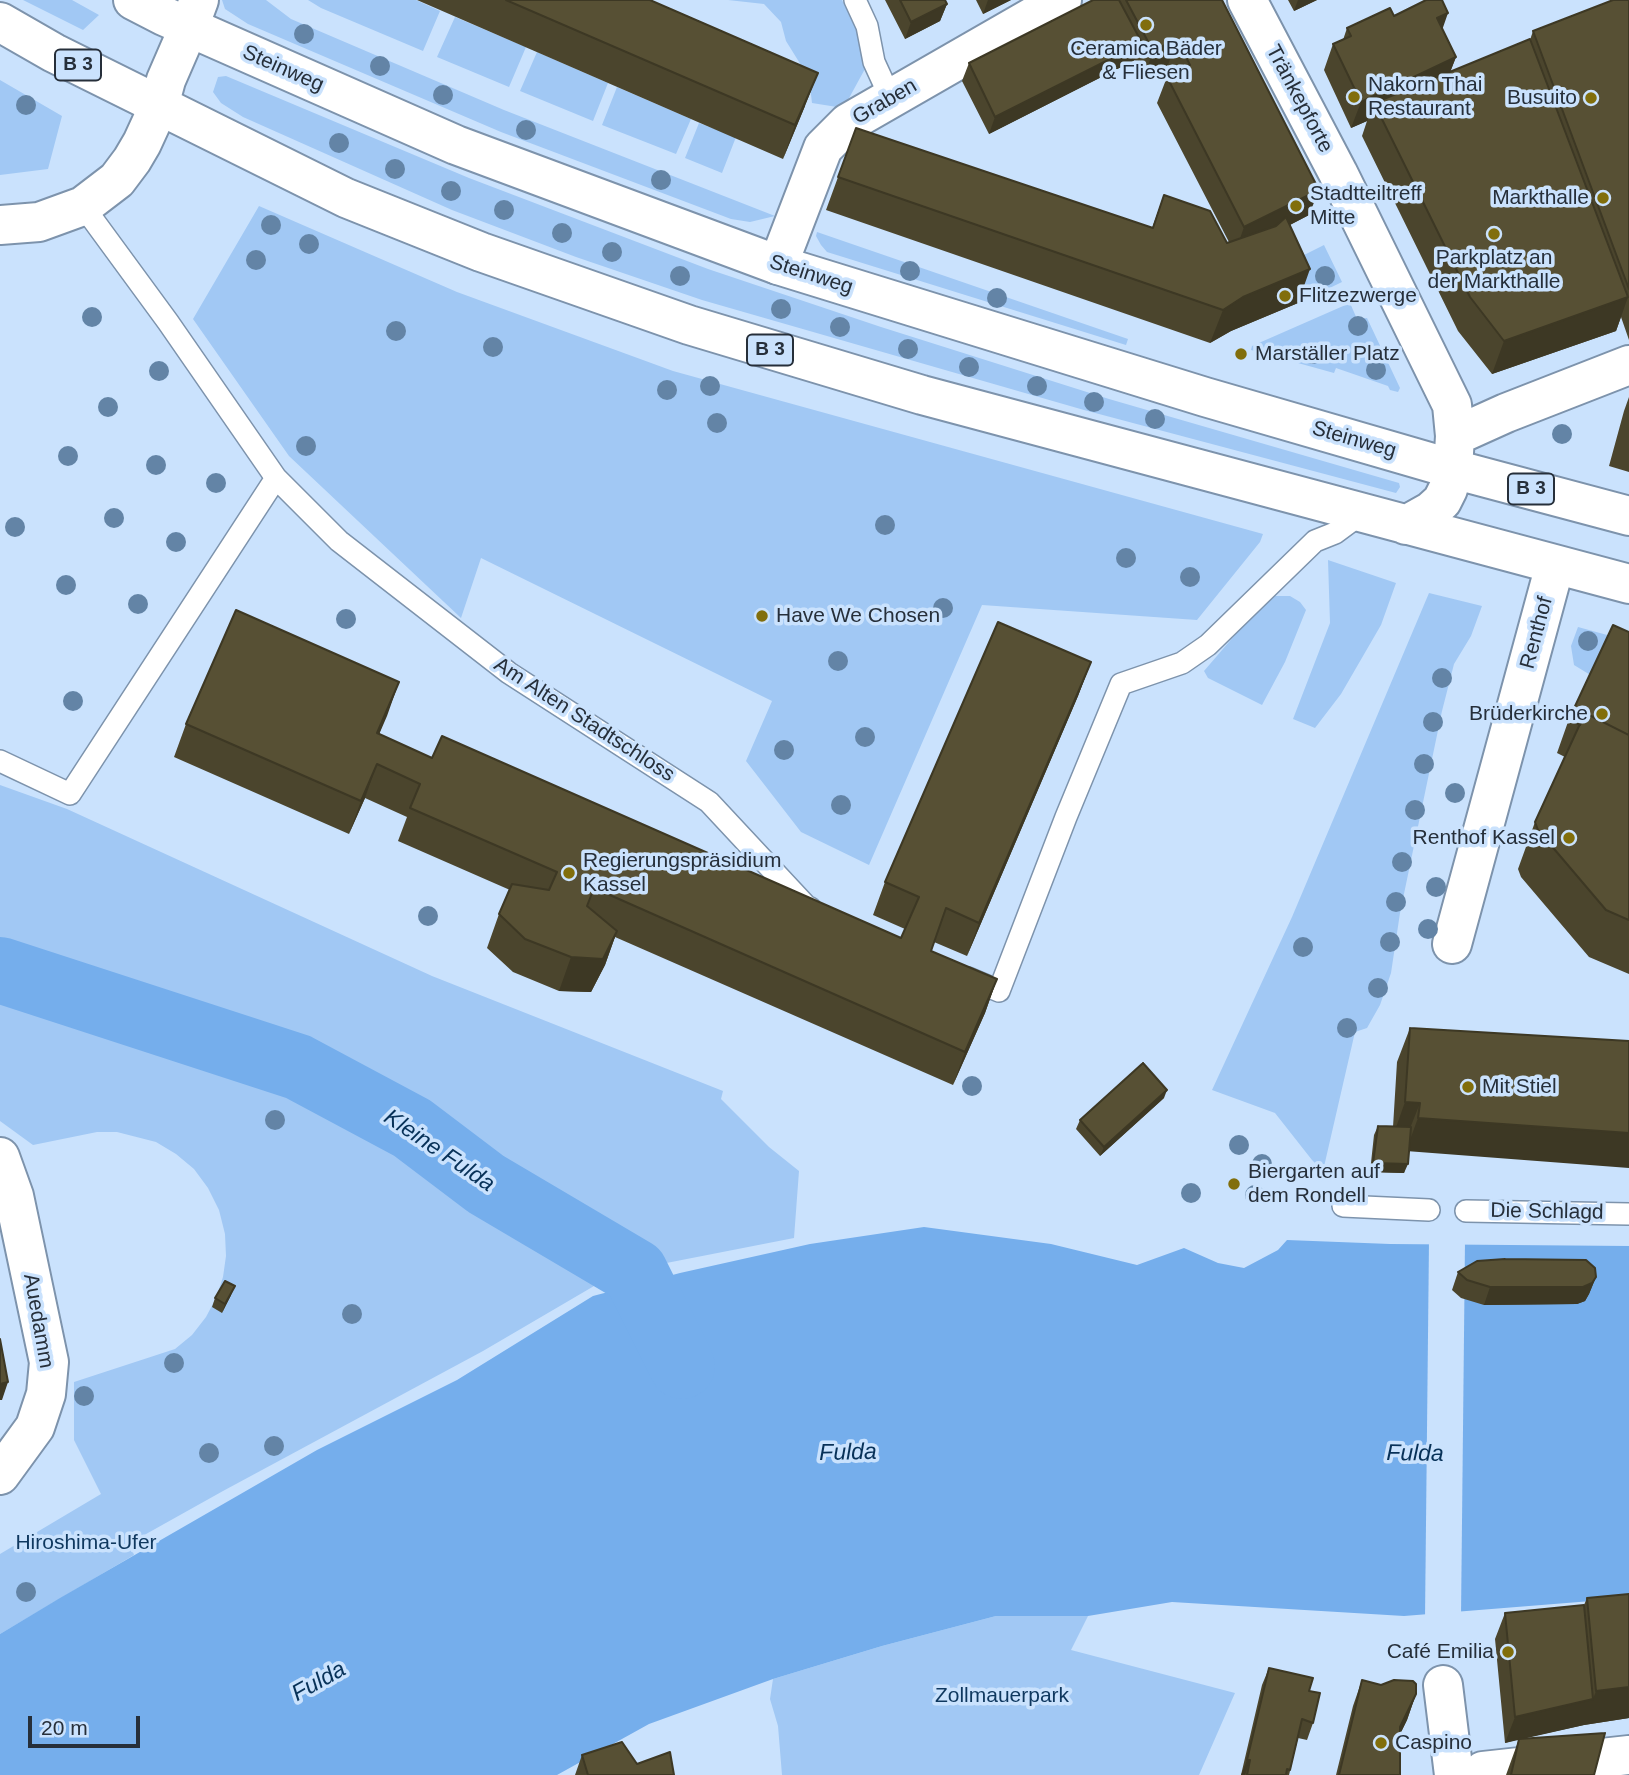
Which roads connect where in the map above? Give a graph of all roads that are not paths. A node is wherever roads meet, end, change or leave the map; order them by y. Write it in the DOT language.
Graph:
graph roads {
  1 [pos="133,0"];
  2 [pos="855,0"];
  3 [pos="1062,0"];
  4 [pos="1247,0"];
  5 [pos="194,13"];
  6 [pos="0,22"];
  7 [pos="890,97"];
  8 [pos="159,106"];
  9 [pos="83,206"];
  10 [pos="0,225"];
  11 [pos="778,265"];
  12 [pos="1629,365"];
  13 [pos="1454,453"];
  14 [pos="276,478"];
  15 [pos="1362,513"];
  16 [pos="1619,513"];
  17 [pos="1406,525"];
  18 [pos="1555,565"];
  19 [pos="1629,584"];
  20 [pos="0,761"];
  21 [pos="829,917"];
  22 [pos="1452,944"];
  23 [pos="951,971"];
  24 [pos="0,1157"];
  25 [pos="1343,1206"];
  26 [pos="1429,1210"];
  27 [pos="1466,1210"];
  28 [pos="1629,1214"];
  29 [pos="0,1475"];
  30 [pos="1443,1685"];
  31 [pos="1629,1755"];
  32 [pos="1454,1775"];
  33 [pos="1482,1775"];
  1 -- 5 [label="main road, Steinweg / B 3"];
  2 -- 7 [label="lane"];
  3 -- 7 [label="main road, Graben"];
  4 -- 13 [label="main road, Tränkepforte"];
  5 -- 8 [label="main road"];
  5 -- 11 [label="main road, Steinweg / B 3"];
  6 -- 8 [label="main road, B 3"];
  7 -- 11 [label="main road, Graben"];
  8 -- 9 [label="main road"];
  8 -- 15 [label="main road, B 3"];
  9 -- 10 [label="main road"];
  9 -- 14 [label="lane, Am Alten Stadtschloss"];
  11 -- 13 [label="main road, Steinweg / B 3"];
  12 -- 13 [label="main road"];
  13 -- 16 [label="main road, Steinweg / B 3"];
  13 -- 17 [label="main road"];
  14 -- 20 [label="lane"];
  14 -- 21 [label="lane, Am Alten Stadtschloss"];
  15 -- 17 [label="main road, B 3"];
  15 -- 23 [label="lane"];
  17 -- 18 [label="main road, B 3"];
  18 -- 19 [label="main road, B 3"];
  18 -- 22 [label="main road, Renthof"];
  24 -- 29 [label="main road, Auedamm"];
  25 -- 26 [label="lane"];
  27 -- 28 [label="lane, Die Schlagd"];
  30 -- 32 [label="main road"];
  31 -- 33 [label="main road"];
}
